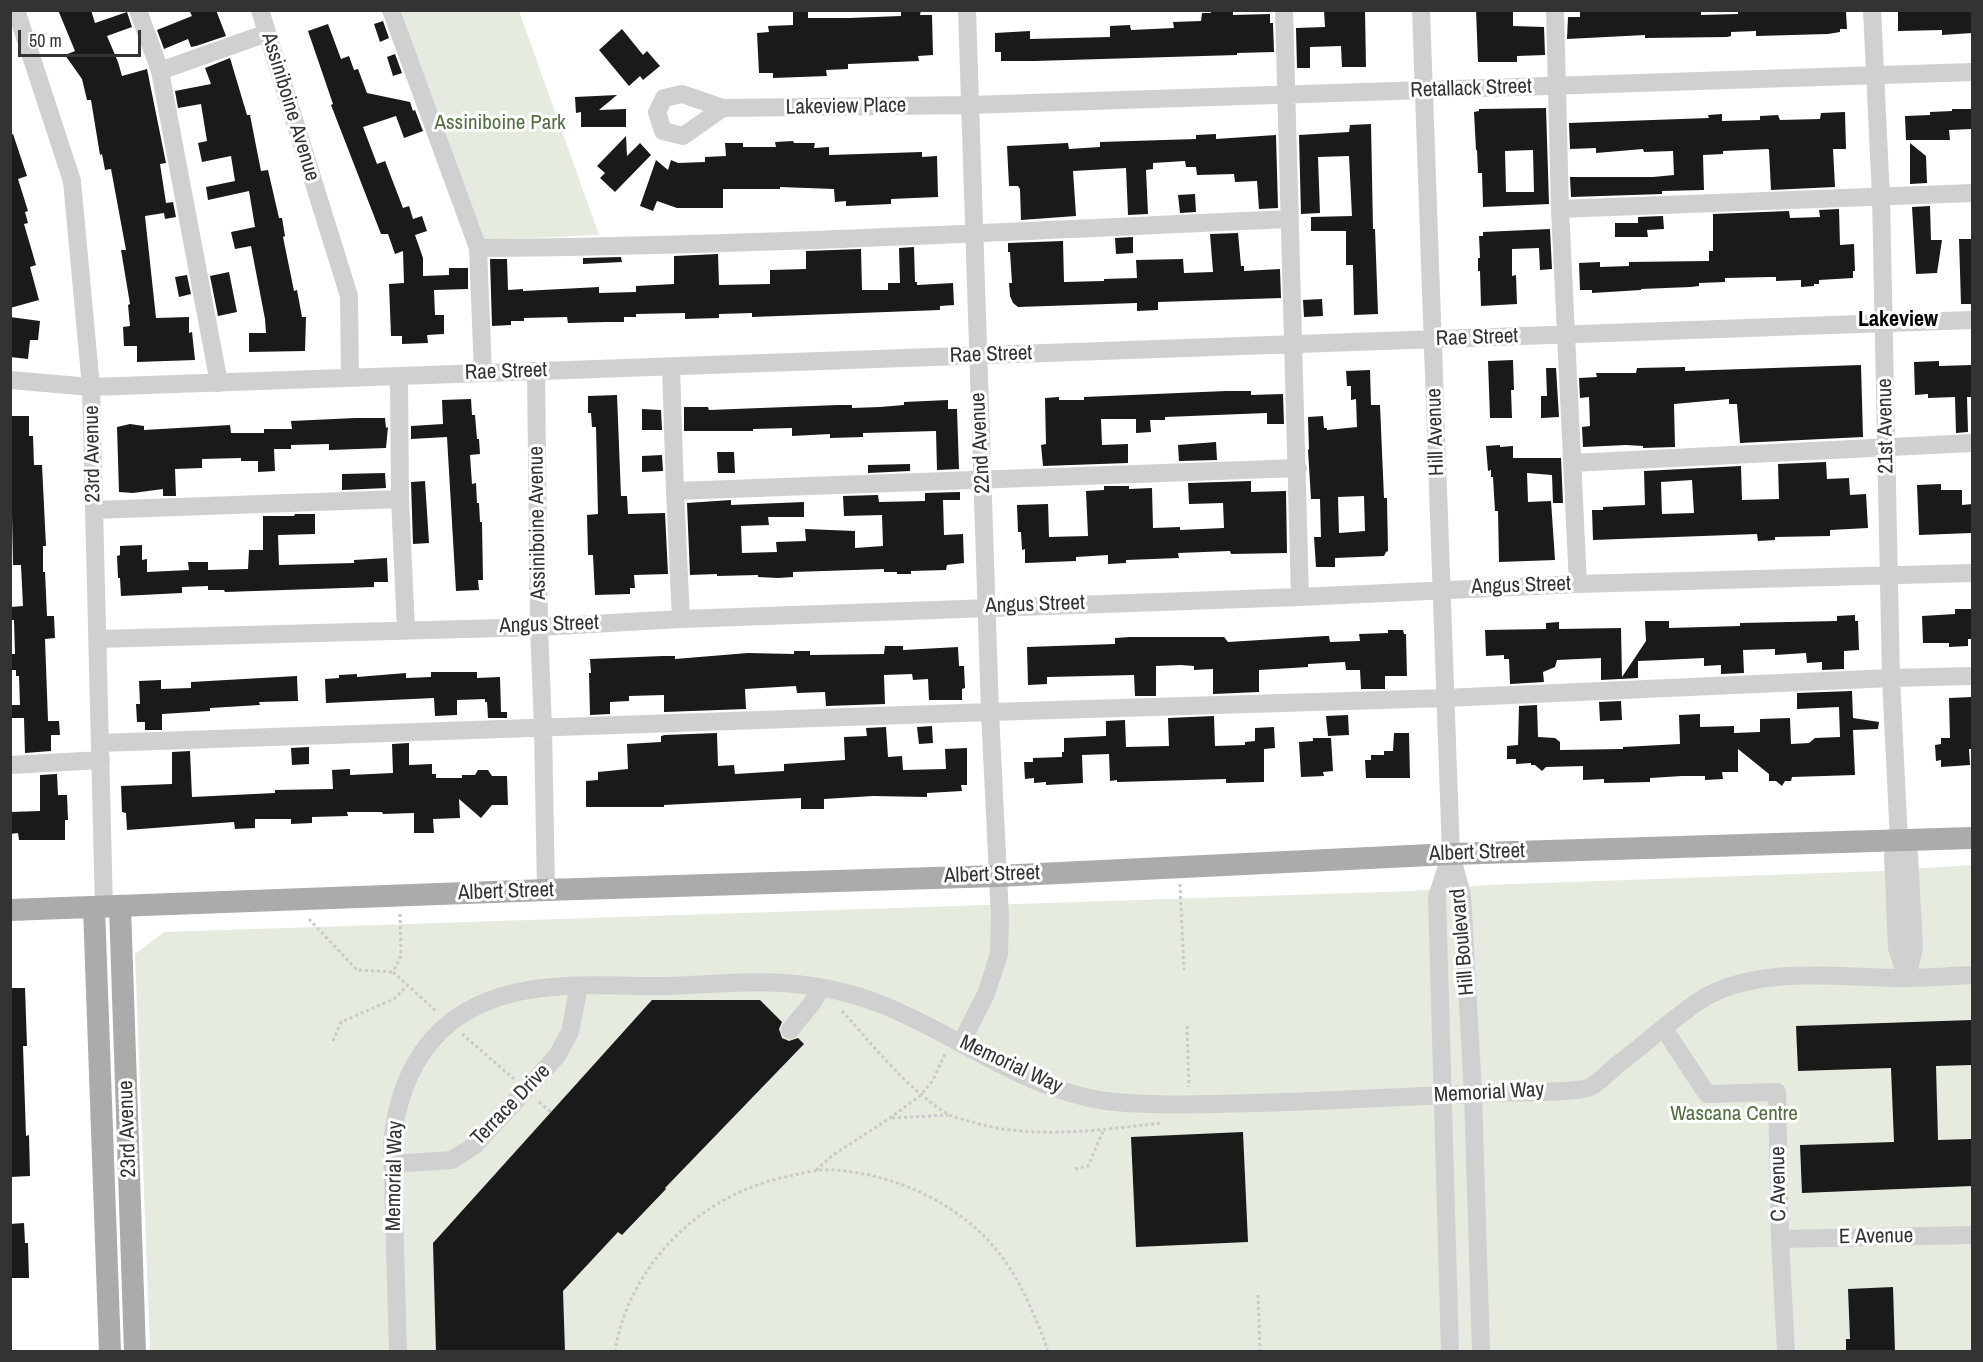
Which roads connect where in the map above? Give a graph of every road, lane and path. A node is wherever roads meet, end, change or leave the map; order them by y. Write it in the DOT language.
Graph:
graph roads {
  1 [pos="16,10"];
  2 [pos="138,10"];
  3 [pos="391,10"];
  4 [pos="967,10"];
  5 [pos="1284,10"];
  6 [pos="1421,10"];
  7 [pos="1555,10"];
  8 [pos="1872,10"];
  9 [pos="267,18"];
  10 [pos="160,71"];
  11 [pos="1972,72"];
  12 [pos="1875,75"];
  13 [pos="1556,86"];
  14 [pos="1424,90"];
  15 [pos="1286,94"];
  16 [pos="970,105"];
  17 [pos="723,108"];
  18 [pos="1972,193"];
  19 [pos="1881,196"];
  20 [pos="1560,209"];
  21 [pos="1290,219"];
  22 [pos="974,233"];
  23 [pos="478,249"];
  24 [pos="1972,320"];
  25 [pos="1885,323"];
  26 [pos="1566,334"];
  27 [pos="1433,339"];
  28 [pos="1294,344"];
  29 [pos="977,356"];
  30 [pos="671,366"];
  31 [pos="536,371"];
  32 [pos="483,373"];
  33 [pos="399,376"];
  34 [pos="350,378"];
  35 [pos="10,380"];
  36 [pos="219,383"];
  37 [pos="91,387"];
  38 [pos="1972,442"];
  39 [pos="1885,447"];
  40 [pos="1572,463"];
  41 [pos="1298,468"];
  42 [pos="983,479"];
  43 [pos="675,491"];
  44 [pos="400,499"];
  45 [pos="94,510"];
  46 [pos="1972,573"];
  47 [pos="1890,574"];
  48 [pos="1578,584"];
  49 [pos="1441,590"];
  50 [pos="1300,597"];
  51 [pos="987,607"];
  52 [pos="681,619"];
  53 [pos="539,627"];
  54 [pos="406,630"];
  55 [pos="98,639"];
  56 [pos="1972,676"];
  57 [pos="1891,678"];
  58 [pos="1445,698"];
  59 [pos="990,712"];
  60 [pos="543,728"];
  61 [pos="100,752"];
  62 [pos="10,765"];
  63 [pos="1972,838"];
  64 [pos="1899,841"];
  65 [pos="1451,854"];
  66 [pos="1179,867"];
  67 [pos="998,876"];
  68 [pos="546,890"];
  69 [pos="291,900"];
  70 [pos="106,908"];
  71 [pos="10,910"];
  72 [pos="1184,970"];
  73 [pos="393,972"];
  74 [pos="1972,975"];
  75 [pos="1907,978"];
  76 [pos="408,985"];
  77 [pos="579,986"];
  78 [pos="820,988"];
  79 [pos="1664,1029"];
  80 [pos="790,1030"];
  81 [pos="333,1041"];
  82 [pos="957,1041"];
  83 [pos="1473,1094"];
  84 [pos="1442,1095"];
  85 [pos="948,1115"];
  86 [pos="890,1118"];
  87 [pos="1104,1129"];
  88 [pos="392,1164"];
  89 [pos="1075,1169"];
  90 [pos="815,1171"];
  91 [pos="1972,1235"];
  92 [pos="1780,1239"];
  93 [pos="1258,1295"];
  94 [pos="110,1352"];
  95 [pos="135,1352"];
  96 [pos="398,1352"];
  97 [pos="615,1352"];
  98 [pos="1048,1352"];
  99 [pos="1260,1352"];
  100 [pos="1450,1352"];
  101 [pos="1481,1352"];
  102 [pos="1786,1352"];
  1 -- 37 [label="street, 23rd Avenue"];
  2 -- 10 [label="street"];
  3 -- 23 [label="street"];
  4 -- 16 [label="street, 22nd Avenue"];
  5 -- 15 [label="street"];
  6 -- 14 [label="street, Hill Avenue"];
  7 -- 13 [label="street"];
  8 -- 12 [label="street, 21st Avenue"];
  9 -- 10 [label="street"];
  9 -- 34 [label="street, Assiniboine Avenue"];
  10 -- 36 [label="street"];
  11 -- 12 [label="street, Retallack Street"];
  12 -- 13 [label="street, Retallack Street"];
  12 -- 19 [label="street, 21st Avenue"];
  13 -- 14 [label="street, Retallack Street"];
  13 -- 20 [label="street"];
  14 -- 15 [label="street, Retallack Street"];
  14 -- 27 [label="street, Hill Avenue"];
  15 -- 16 [label="street, Retallack Street"];
  15 -- 21 [label="street"];
  16 -- 17 [label="street, Lakeview Place"];
  16 -- 22 [label="street, 22nd Avenue"];
  18 -- 19 [label="street"];
  19 -- 20 [label="street"];
  19 -- 25 [label="street, 21st Avenue"];
  20 -- 26 [label="street"];
  21 -- 22 [label="street"];
  21 -- 28 [label="street"];
  22 -- 23 [label="street"];
  22 -- 29 [label="street, 22nd Avenue"];
  23 -- 32 [label="street"];
  24 -- 25 [label="street, Rae Street"];
  25 -- 26 [label="street, Rae Street"];
  25 -- 39 [label="street, 21st Avenue"];
  26 -- 27 [label="street, Rae Street"];
  26 -- 40 [label="street"];
  27 -- 28 [label="street, Rae Street"];
  27 -- 49 [label="street, Hill Avenue"];
  28 -- 29 [label="street, Rae Street"];
  28 -- 41 [label="street"];
  29 -- 30 [label="street, Rae Street"];
  29 -- 42 [label="street, 22nd Avenue"];
  30 -- 31 [label="street, Rae Street"];
  30 -- 43 [label="street"];
  31 -- 32 [label="street, Rae Street"];
  31 -- 53 [label="street, Assiniboine Avenue"];
  32 -- 33 [label="street, Rae Street"];
  33 -- 34 [label="street, Rae Street"];
  33 -- 44 [label="street"];
  34 -- 36 [label="street, Rae Street"];
  35 -- 37 [label="street, Rae Street"];
  36 -- 37 [label="street, Rae Street"];
  37 -- 45 [label="street, 23rd Avenue"];
  38 -- 39 [label="street"];
  39 -- 40 [label="street"];
  39 -- 47 [label="street, 21st Avenue"];
  40 -- 48 [label="street"];
  41 -- 42 [label="street"];
  41 -- 50 [label="street"];
  42 -- 43 [label="street"];
  42 -- 51 [label="street, 22nd Avenue"];
  43 -- 52 [label="street"];
  44 -- 45 [label="street"];
  44 -- 54 [label="street"];
  45 -- 55 [label="street, 23rd Avenue"];
  46 -- 47 [label="street, Angus Street"];
  47 -- 48 [label="street, Angus Street"];
  47 -- 57 [label="street, 21st Avenue"];
  48 -- 49 [label="street, Angus Street"];
  49 -- 50 [label="street, Angus Street"];
  49 -- 58 [label="street, Hill Avenue"];
  50 -- 51 [label="street, Angus Street"];
  51 -- 52 [label="street, Angus Street"];
  51 -- 59 [label="street, 22nd Avenue"];
  52 -- 53 [label="street, Angus Street"];
  53 -- 54 [label="street, Angus Street"];
  53 -- 60 [label="street, Assiniboine Avenue"];
  54 -- 55 [label="street, Angus Street"];
  55 -- 61 [label="street, 23rd Avenue"];
  56 -- 57 [label="street"];
  57 -- 58 [label="street"];
  57 -- 64 [label="street, 21st Avenue"];
  58 -- 59 [label="street"];
  58 -- 65 [label="street, Hill Avenue"];
  59 -- 60 [label="street"];
  59 -- 67 [label="street, 22nd Avenue"];
  60 -- 61 [label="street"];
  60 -- 68 [label="street, Assiniboine Avenue"];
  61 -- 62 [label="street"];
  61 -- 70 [label="street, 23rd Avenue"];
  63 -- 64 [label="main road, Albert Street"];
  64 -- 65 [label="main road, Albert Street"];
  64 -- 75 [label="street, 21st Avenue"];
  65 -- 66 [label="main road, Albert Street"];
  65 -- 83 [label="street, Hill Boulevard"];
  65 -- 84 [label="street, Hill Boulevard"];
  66 -- 67 [label="main road, Albert Street"];
  66 -- 72 [label="path"];
  67 -- 68 [label="main road, Albert Street"];
  67 -- 82 [label="street, 22nd Avenue"];
  68 -- 69 [label="main road, Albert Street"];
  69 -- 70 [label="main road, Albert Street"];
  69 -- 73 [label="path"];
  70 -- 71 [label="main road, Albert Street"];
  70 -- 94 [label="main road, 23rd Avenue"];
  70 -- 95 [label="main road, 23rd Avenue"];
  74 -- 75 [label="street, Memorial Way"];
  75 -- 79 [label="street, Memorial Way"];
  76 -- 81 [label="path"];
  77 -- 78 [label="street, Memorial Way"];
  77 -- 88 [label="street, Terrace Drive"];
  77 -- 88 [label="street, Memorial Way"];
  78 -- 80 [label="street"];
  78 -- 82 [label="street, Memorial Way"];
  79 -- 83 [label="street, Memorial Way"];
  79 -- 92 [label="street, C Avenue"];
  82 -- 84 [label="street, Memorial Way"];
  82 -- 86 [label="path"];
  83 -- 84 [label="street, Memorial Way"];
  83 -- 101 [label="street, Hill Boulevard"];
  84 -- 100 [label="street, Hill Boulevard"];
  85 -- 86 [label="path"];
  86 -- 90 [label="path"];
  87 -- 89 [label="path"];
  88 -- 96 [label="street, Memorial Way"];
  90 -- 97 [label="path"];
  90 -- 98 [label="path"];
  91 -- 92 [label="street, E Avenue"];
  92 -- 102 [label="street, C Avenue"];
  93 -- 99 [label="path"];
}
